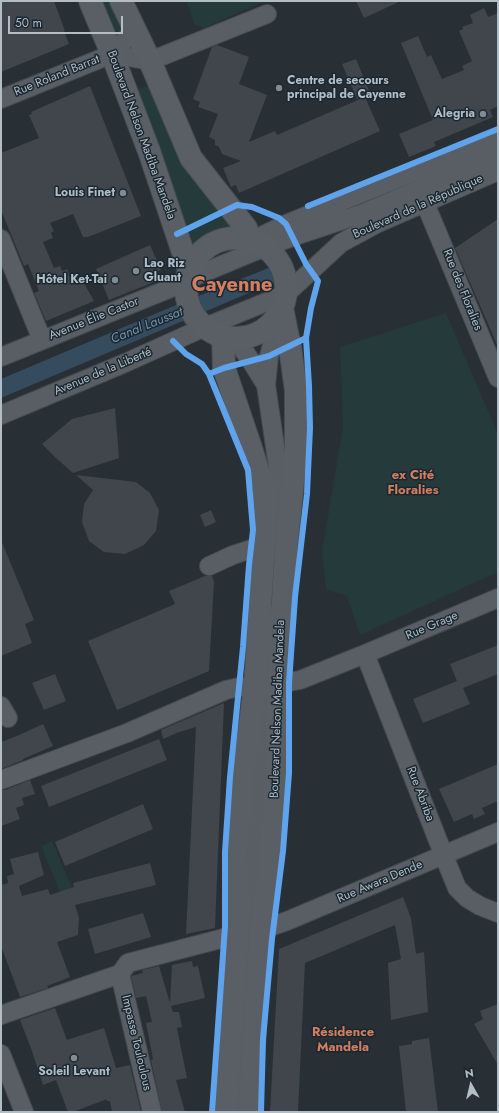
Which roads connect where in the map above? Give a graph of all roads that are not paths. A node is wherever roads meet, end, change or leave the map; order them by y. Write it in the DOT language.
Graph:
graph roads {
  1 [pos="90,1"];
  2 [pos="121,1"];
  3 [pos="267,14"];
  4 [pos="134,30"];
  5 [pos="112,54"];
  6 [pos="150,61"];
  7 [pos="1,99"];
  8 [pos="498,138"];
  9 [pos="498,156"];
  10 [pos="498,172"];
  11 [pos="424,203"];
  12 [pos="361,214"];
  13 [pos="1,239"];
  14 [pos="341,242"];
  15 [pos="264,249"];
  16 [pos="187,280"];
  17 [pos="285,295"];
  18 [pos="215,330"];
  19 [pos="42,340"];
  20 [pos="1,357"];
  21 [pos="498,378"];
  22 [pos="266,385"];
  23 [pos="1,415"];
  24 [pos="264,545"];
  25 [pos="209,566"];
  26 [pos="498,598"];
  27 [pos="365,654"];
  28 [pos="278,684"];
  29 [pos="255,687"];
  30 [pos="1,780"];
  31 [pos="498,832"];
  32 [pos="444,856"];
  33 [pos="498,913"];
  34 [pos="261,930"];
  35 [pos="237,936"];
  36 [pos="120,974"];
  37 [pos="1,1015"];
  38 [pos="1,1054"];
  39 [pos="24,1112"];
  40 [pos="152,1112"];
  41 [pos="226,1112"];
  42 [pos="238,1112"];
  43 [pos="250,1112"];
  1 -- 5 [label="main road, Boulevard Nelson Madiba Mandela"];
  2 -- 4 [label="main road"];
  3 -- 6 [label="street"];
  4 -- 5 [label="street, Rue Roland Barrat"];
  4 -- 6 [label="main road"];
  5 -- 6 [label="street, Rue Roland Barrat"];
  5 -- 7 [label="street, Rue Roland Barrat"];
  5 -- 16 [label="main road, Boulevard Nelson Madiba Mandela"];
  6 -- 15 [label="main road"];
  8 -- 15 [label="street"];
  9 -- 12 [label="street"];
  10 -- 11 [label="street, Boulevard de la République"];
  11 -- 14 [label="street, Boulevard de la République"];
  11 -- 21 [label="street, Rue des Floralies"];
  12 -- 14 [label="street"];
  12 -- 15 [label="street"];
  13 -- 19 [label="street"];
  14 -- 17 [label="street, Boulevard de la République"];
  15 -- 16 [label="main road"];
  15 -- 17 [label="main road"];
  16 -- 18 [label="main road"];
  16 -- 19 [label="street, Avenue Élie Castor"];
  17 -- 18 [label="street"];
  17 -- 18 [label="main road"];
  17 -- 22 [label="street"];
  17 -- 28 [label="main road, Boulevard Nelson Madiba Mandela"];
  18 -- 22 [label="street"];
  18 -- 23 [label="street, Avenue de la Liberté"];
  18 -- 24 [label="main road, Boulevard Nelson Madiba Mandela"];
  19 -- 20 [label="street, Avenue Élie Castor"];
  22 -- 42 [label="street"];
  24 -- 25 [label="street"];
  24 -- 29 [label="main road, Boulevard Nelson Madiba Mandela"];
  26 -- 27 [label="street, Rue Grage"];
  27 -- 28 [label="street, Rue Grage"];
  27 -- 32 [label="street, Rue Abriba"];
  28 -- 34 [label="main road, Boulevard Nelson Madiba Mandela"];
  29 -- 30 [label="street"];
  29 -- 35 [label="main road, Boulevard Nelson Madiba Mandela"];
  31 -- 32 [label="street, Rue Awara Dende"];
  32 -- 33 [label="street, Rue Abriba"];
  32 -- 34 [label="street, Rue Awara Dende"];
  34 -- 43 [label="main road, Boulevard Nelson Madiba Mandela"];
  35 -- 36 [label="street"];
  35 -- 41 [label="main road, Boulevard Nelson Madiba Mandela"];
  36 -- 37 [label="street"];
  36 -- 40 [label="street, Impasse Touloulous"];
  38 -- 39 [label="street"];
}
